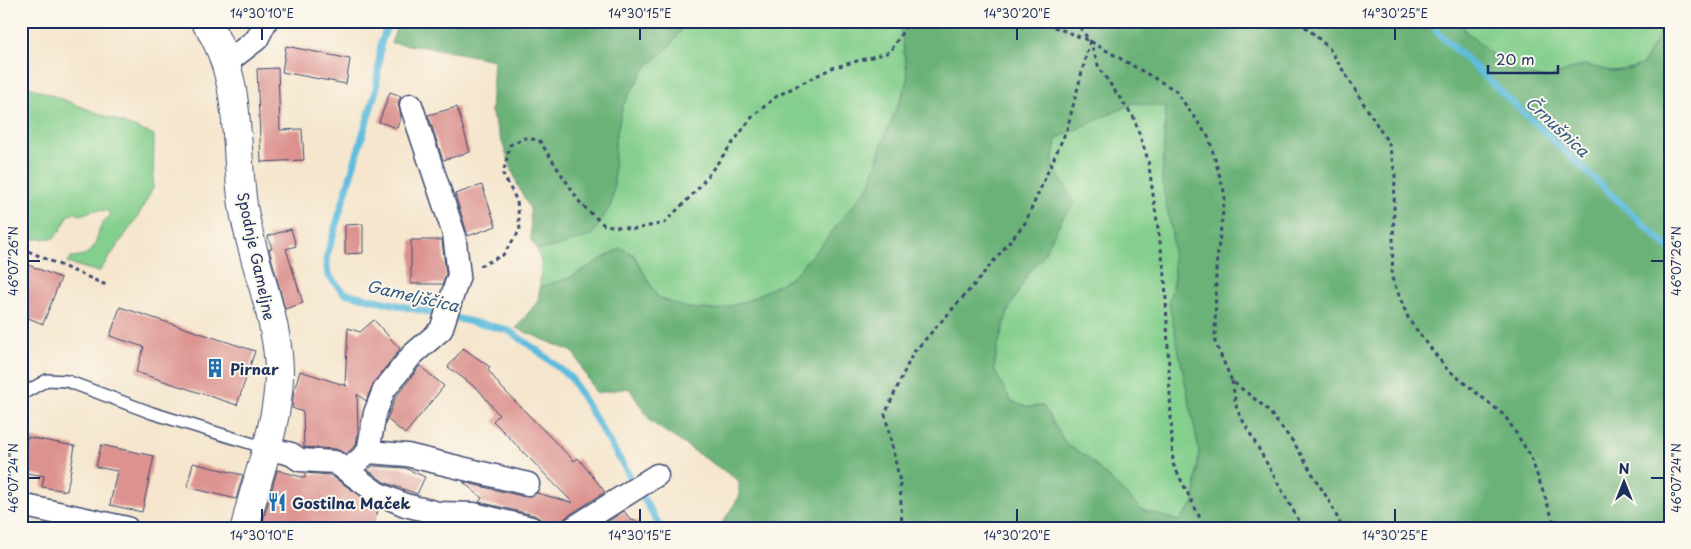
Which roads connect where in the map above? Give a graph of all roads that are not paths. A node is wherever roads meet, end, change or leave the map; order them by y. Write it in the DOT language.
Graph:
graph roads {
  1 [pos="205,21"];
  2 [pos="266,21"];
  3 [pos="226,63"];
  4 [pos="411,105"];
  5 [pos="21,392"];
  6 [pos="266,448"];
  7 [pos="368,452"];
  8 [pos="348,470"];
  9 [pos="652,477"];
  10 [pos="528,484"];
  11 [pos="21,505"];
  12 [pos="127,528"];
  13 [pos="245,528"];
  14 [pos="530,528"];
  15 [pos="573,528"];
  1 -- 3 [label="street, Spodnje Gameljne"];
  2 -- 3 [label="street"];
  3 -- 6 [label="street, Spodnje Gameljne"];
  4 -- 7 [label="street"];
  5 -- 6 [label="lane"];
  6 -- 8 [label="street"];
  6 -- 13 [label="street, Spodnje Gameljne"];
  7 -- 8 [label="street"];
  7 -- 10 [label="street"];
  8 -- 14 [label="street"];
  9 -- 15 [label="street"];
  11 -- 12 [label="street"];
}
